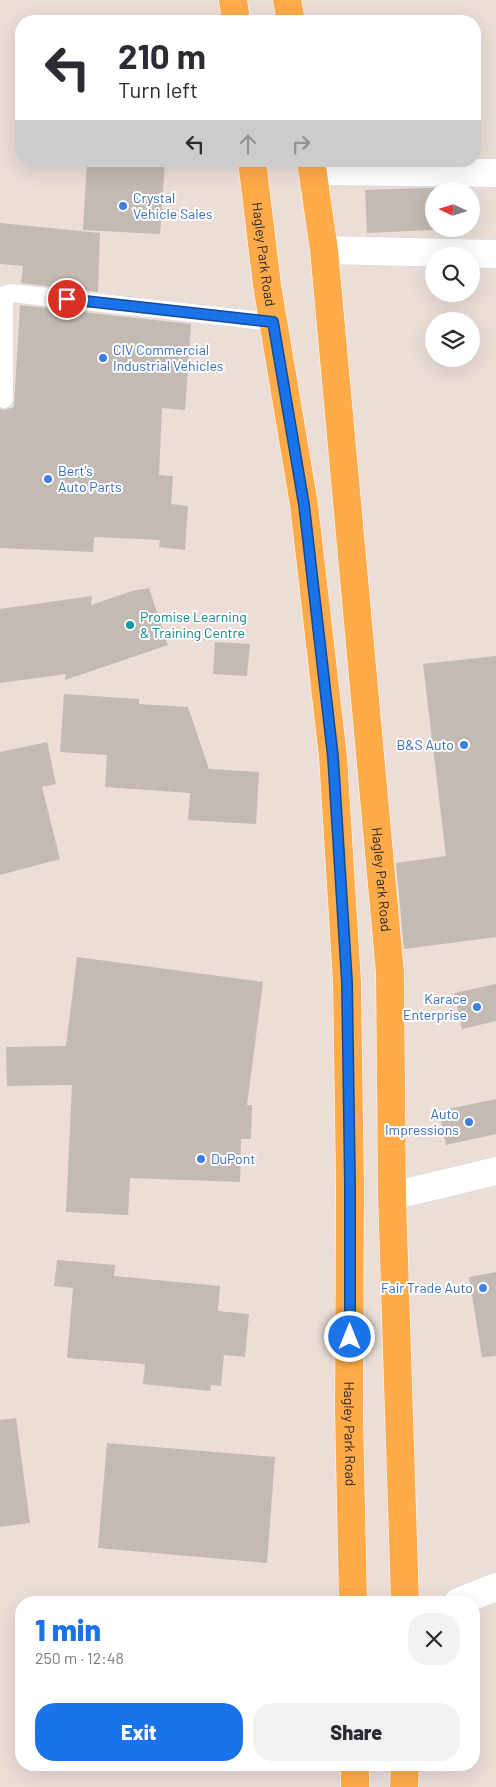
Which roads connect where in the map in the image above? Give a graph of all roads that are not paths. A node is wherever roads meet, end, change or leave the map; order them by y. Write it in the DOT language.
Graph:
graph roads {
  1 [pos="233,0"];
  2 [pos="288,0"];
  3 [pos="235,15"];
  4 [pos="290,15"];
  5 [pos="253,167"];
  6 [pos="312,167"];
  7 [pos="338,167"];
  8 [pos="496,173"];
  9 [pos="324,250"];
  10 [pos="496,254"];
  11 [pos="273,322"];
  12 [pos="4,399"];
  13 [pos="496,1171"];
  14 [pos="392,1196"];
  15 [pos="496,1588"];
  16 [pos="353,1596"];
  17 [pos="405,1596"];
  18 [pos="474,1596"];
  19 [pos="355,1771"];
  20 [pos="405,1771"];
  21 [pos="355,1787"];
  22 [pos="404,1787"];
  1 -- 3 [label="main road"];
  2 -- 4 [label="main road"];
  5 -- 11 [label="main road, Hagley Park Road"];
  6 -- 9 [label="main road, Hagley Park Road"];
  7 -- 8 [label="street"];
  9 -- 10 [label="street"];
  9 -- 14 [label="main road, Hagley Park Road"];
  11 -- 12 [label="lane"];
  11 -- 16 [label="main road, Hagley Park Road"];
  13 -- 14 [label="street"];
  14 -- 17 [label="main road, Hagley Park Road"];
  15 -- 18 [label="street"];
  19 -- 21 [label="main road"];
  20 -- 22 [label="main road"];
}
